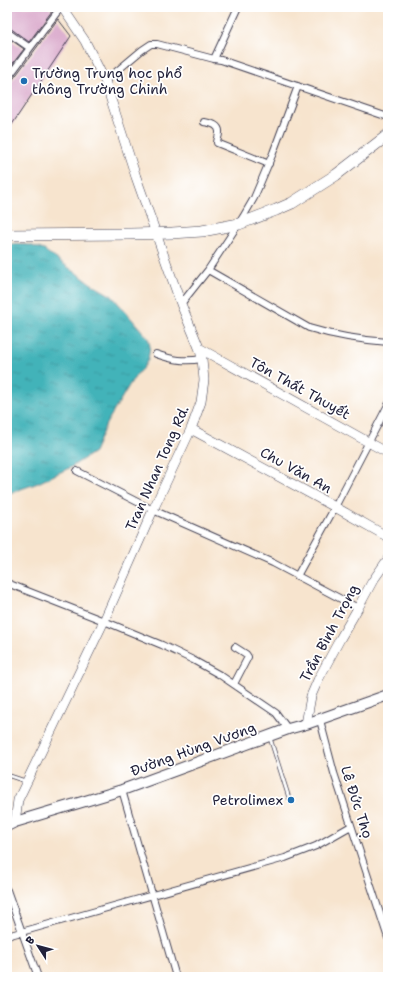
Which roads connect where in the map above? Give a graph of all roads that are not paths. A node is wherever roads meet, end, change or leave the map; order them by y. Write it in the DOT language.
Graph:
graph roads {
  1 [pos="62,7"];
  2 [pos="238,7"];
  3 [pos="7,32"];
  4 [pos="30,48"];
  5 [pos="214,59"];
  6 [pos="7,79"];
  7 [pos="105,81"];
  8 [pos="298,86"];
  9 [pos="388,116"];
  10 [pos="204,122"];
  11 [pos="388,135"];
  12 [pos="269,164"];
  13 [pos="239,224"];
  14 [pos="156,234"];
  15 [pos="7,235"];
  16 [pos="208,270"];
  17 [pos="181,304"];
  18 [pos="388,342"];
  19 [pos="199,348"];
  20 [pos="156,354"];
  21 [pos="202,359"];
  22 [pos="388,405"];
  23 [pos="191,429"];
  24 [pos="368,441"];
  25 [pos="388,453"];
  26 [pos="77,471"];
  27 [pos="335,507"];
  28 [pos="153,510"];
  29 [pos="388,537"];
  30 [pos="388,559"];
  31 [pos="297,576"];
  32 [pos="7,583"];
  33 [pos="358,608"];
  34 [pos="104,621"];
  35 [pos="235,647"];
  36 [pos="234,684"];
  37 [pos="388,695"];
  38 [pos="320,720"];
  39 [pos="306,724"];
  40 [pos="288,729"];
  41 [pos="269,736"];
  42 [pos="7,775"];
  43 [pos="27,781"];
  44 [pos="122,790"];
  45 [pos="289,798"];
  46 [pos="11,824"];
  47 [pos="351,826"];
  48 [pos="7,890"];
  49 [pos="153,895"];
  50 [pos="22,932"];
  51 [pos="7,936"];
  52 [pos="388,938"];
  53 [pos="38,977"];
  54 [pos="176,977"];
  1 -- 4 [label="street"];
  1 -- 7 [label="main road, Tran Nhan Tong Rd."];
  2 -- 5 [label="street"];
  3 -- 4 [label="street"];
  4 -- 6 [label="street"];
  5 -- 7 [label="street"];
  5 -- 8 [label="street"];
  7 -- 14 [label="main road, Tran Nhan Tong Rd."];
  8 -- 9 [label="street"];
  8 -- 12 [label="street"];
  10 -- 12 [label="street"];
  11 -- 13 [label="highway"];
  12 -- 13 [label="street"];
  13 -- 14 [label="highway"];
  13 -- 16 [label="street"];
  14 -- 15 [label="highway"];
  14 -- 17 [label="main road, Tran Nhan Tong Rd."];
  16 -- 17 [label="street"];
  16 -- 18 [label="street"];
  17 -- 19 [label="main road, Tran Nhan Tong Rd."];
  19 -- 21 [label="main road, Tran Nhan Tong Rd."];
  19 -- 24 [label="main road, Tôn Thất Thuyết"];
  20 -- 21 [label="street"];
  21 -- 23 [label="main road, Tran Nhan Tong Rd."];
  22 -- 24 [label="street"];
  23 -- 27 [label="main road, Chu Văn An"];
  23 -- 28 [label="main road, Tran Nhan Tong Rd."];
  24 -- 25 [label="main road, Tôn Thất Thuyết"];
  24 -- 27 [label="street"];
  26 -- 28 [label="street"];
  27 -- 29 [label="main road, Chu Văn An"];
  27 -- 31 [label="street"];
  28 -- 31 [label="street"];
  28 -- 34 [label="main road, Tran Nhan Tong Rd."];
  30 -- 33 [label="main road, Trần Bình Trọng"];
  31 -- 33 [label="street"];
  32 -- 34 [label="street"];
  33 -- 39 [label="main road, Trần Bình Trọng"];
  34 -- 36 [label="street"];
  34 -- 43 [label="main road, Tran Nhan Tong Rd."];
  35 -- 36 [label="street"];
  36 -- 40 [label="street"];
  37 -- 38 [label="main road, Đường Hùng Vương"];
  38 -- 39 [label="main road, Đường Hùng Vương"];
  38 -- 47 [label="street, Lê Đức Thọ"];
  39 -- 40 [label="main road, Đường Hùng Vương"];
  40 -- 41 [label="main road, Đường Hùng Vương"];
  41 -- 44 [label="main road, Đường Hùng Vương"];
  41 -- 45 [label="lane"];
  42 -- 43 [label="lane"];
  43 -- 46 [label="main road, Tran Nhan Tong Rd."];
  44 -- 46 [label="main road, Đường Hùng Vương"];
  44 -- 49 [label="street"];
  47 -- 49 [label="street"];
  47 -- 52 [label="street, Lê Đức Thọ"];
  48 -- 50 [label="street"];
  49 -- 50 [label="street"];
  49 -- 54 [label="street"];
  50 -- 51 [label="street"];
  50 -- 53 [label="street"];
}
